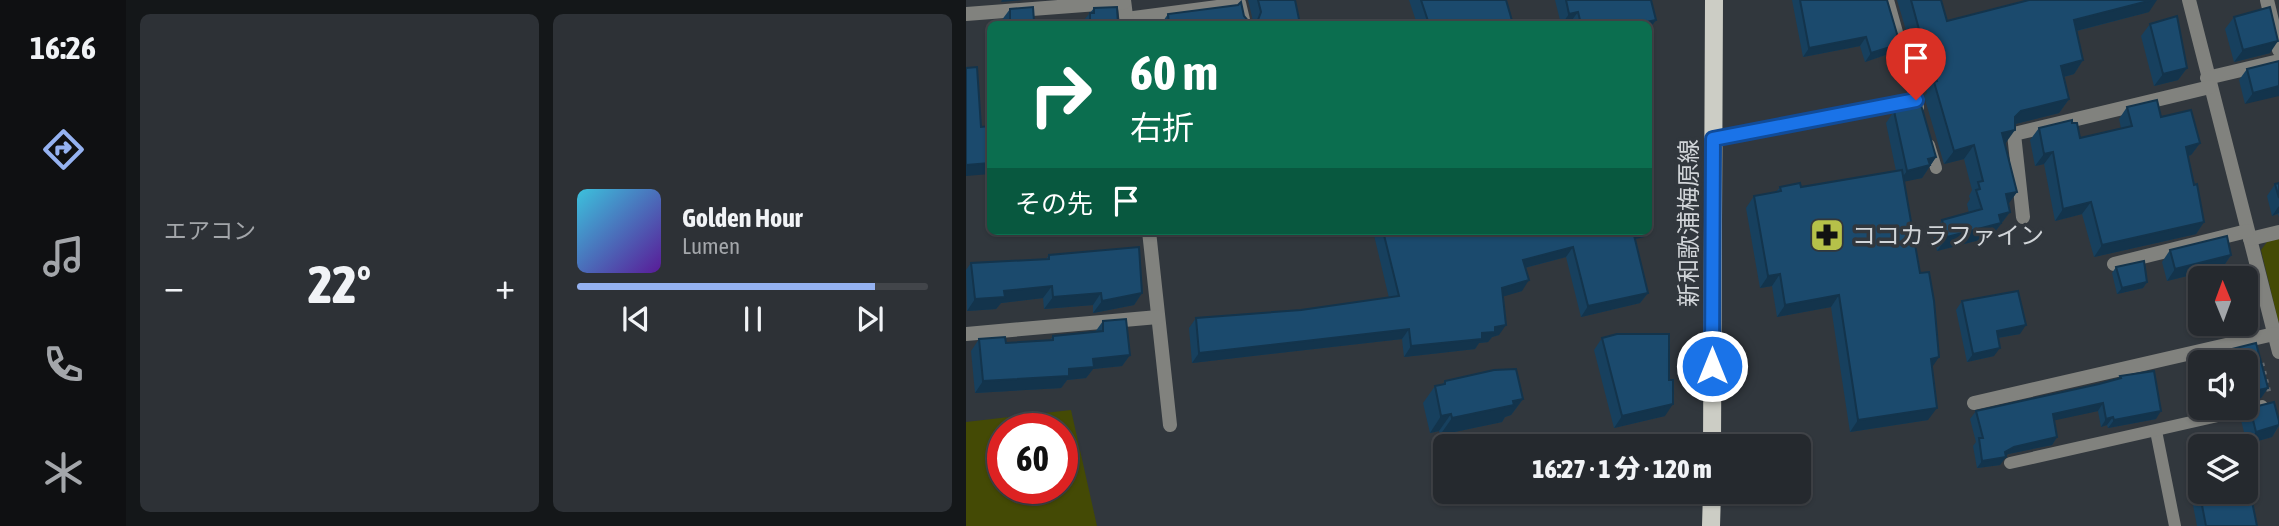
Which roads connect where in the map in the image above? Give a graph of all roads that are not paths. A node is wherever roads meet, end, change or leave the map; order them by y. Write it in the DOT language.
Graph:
graph roads {
  1 [pos="1714,0"];
  2 [pos="1888,0"];
  3 [pos="2189,0"];
  4 [pos="2267,0"];
  5 [pos="1124,1"];
  6 [pos="966,14"];
  7 [pos="1126,21"];
  8 [pos="1244,21"];
  9 [pos="2279,50"];
  10 [pos="2279,61"];
  11 [pos="2209,83"];
  12 [pos="1916,100"];
  13 [pos="1713,139"];
  14 [pos="1936,168"];
  15 [pos="2023,217"];
  16 [pos="2279,232"];
  17 [pos="1149,235"];
  18 [pos="2249,235"];
  19 [pos="2113,264"];
  20 [pos="1158,317"];
  21 [pos="966,334"];
  22 [pos="2274,334"];
  23 [pos="2279,352"];
  24 [pos="1974,403"];
  25 [pos="2272,404"];
  26 [pos="1170,425"];
  27 [pos="2157,431"];
  28 [pos="1712,434"];
  29 [pos="2010,463"];
  30 [pos="1712,504"];
  31 [pos="1711,526"];
  32 [pos="2175,526"];
  1 -- 13 [label="main road, 新和歌浦梅原線"];
  2 -- 12 [label="lane"];
  3 -- 11 [label="street"];
  4 -- 9 [label="street"];
  5 -- 6 [label="street"];
  5 -- 7 [label="street"];
  7 -- 8 [label="lane"];
  10 -- 11 [label="street"];
  11 -- 15 [label="street"];
  11 -- 18 [label="street"];
  12 -- 13 [label="lane"];
  12 -- 14 [label="lane"];
  13 -- 28 [label="main road, 新和歌浦梅原線"];
  16 -- 18 [label="street"];
  17 -- 20 [label="street"];
  18 -- 19 [label="street"];
  18 -- 22 [label="street"];
  20 -- 21 [label="street"];
  20 -- 26 [label="street"];
  22 -- 23 [label="street"];
  22 -- 24 [label="street"];
  25 -- 27 [label="lane"];
  27 -- 29 [label="lane"];
  27 -- 32 [label="lane"];
  30 -- 31 [label="main road"];
}
